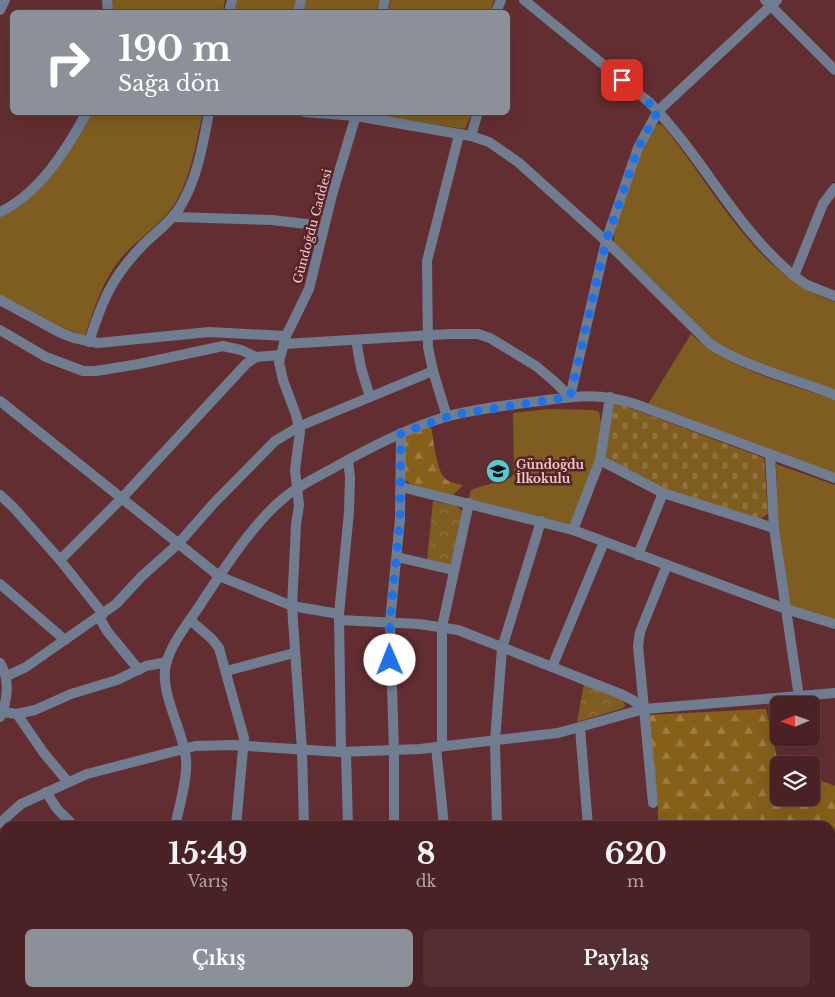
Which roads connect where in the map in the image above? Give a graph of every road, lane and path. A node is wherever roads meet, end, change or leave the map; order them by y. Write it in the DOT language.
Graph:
graph roads {
  1 [pos="5,0"];
  2 [pos="524,0"];
  3 [pos="771,2"];
  4 [pos="0,10"];
  5 [pos="835,70"];
  6 [pos="658,111"];
  7 [pos="85,115"];
  8 [pos="208,115"];
  9 [pos="356,115"];
  10 [pos="361,115"];
  11 [pos="477,115"];
  12 [pos="459,135"];
  13 [pos="471,136"];
  14 [pos="835,188"];
  15 [pos="0,212"];
  16 [pos="174,217"];
  17 [pos="324,226"];
  18 [pos="606,241"];
  19 [pos="794,276"];
  20 [pos="835,296"];
  21 [pos="1,302"];
  22 [pos="0,330"];
  23 [pos="426,335"];
  24 [pos="285,340"];
  25 [pos="356,340"];
  26 [pos="90,342"];
  27 [pos="280,354"];
  28 [pos="256,357"];
  29 [pos="433,371"];
  30 [pos="835,395"];
  31 [pos="370,397"];
  32 [pos="570,397"];
  33 [pos="610,397"];
  34 [pos="0,401"];
  35 [pos="447,417"];
  36 [pos="300,426"];
  37 [pos="401,433"];
  38 [pos="770,454"];
  39 [pos="348,460"];
  40 [pos="600,460"];
  41 [pos="835,478"];
  42 [pos="401,487"];
  43 [pos="296,489"];
  44 [pos="663,492"];
  45 [pos="0,495"];
  46 [pos="121,499"];
  47 [pos="469,503"];
  48 [pos="541,521"];
  49 [pos="774,528"];
  50 [pos="573,530"];
  51 [pos="604,542"];
  52 [pos="178,544"];
  53 [pos="638,555"];
  54 [pos="397,557"];
  55 [pos="60,560"];
  56 [pos="667,565"];
  57 [pos="453,570"];
  58 [pos="219,576"];
  59 [pos="0,584"];
  60 [pos="292,606"];
  61 [pos="786,609"];
  62 [pos="101,616"];
  63 [pos="339,617"];
  64 [pos="190,620"];
  65 [pos="390,622"];
  66 [pos="835,624"];
  67 [pos="442,627"];
  68 [pos="65,640"];
  69 [pos="502,648"];
  70 [pos="294,653"];
  71 [pos="167,662"];
  72 [pos="0,663"];
  73 [pos="552,667"];
  74 [pos="139,670"];
  75 [pos="226,671"];
  76 [pos="7,676"];
  77 [pos="835,693"];
  78 [pos="798,696"];
  79 [pos="807,696"];
  80 [pos="770,699"];
  81 [pos="644,709"];
  82 [pos="17,714"];
  83 [pos="1,715"];
  84 [pos="580,728"];
  85 [pos="495,740"];
  86 [pos="244,745"];
  87 [pos="184,747"];
  88 [pos="439,747"];
  89 [pos="302,750"];
  90 [pos="394,751"];
  91 [pos="344,752"];
  92 [pos="68,782"];
  93 [pos="46,792"];
  94 [pos="653,803"];
  95 [pos="2,821"];
  96 [pos="69,821"];
  97 [pos="176,821"];
  98 [pos="236,821"];
  99 [pos="304,821"];
  100 [pos="348,821"];
  101 [pos="394,821"];
  102 [pos="444,821"];
  103 [pos="497,821"];
  104 [pos="588,821"];
  1 -- 4 [label="street"];
  2 -- 6 [label="street"];
  3 -- 5 [label="street"];
  3 -- 6 [label="street"];
  6 -- 18 [label="street"];
  6 -- 19 [label="street"];
  7 -- 15 [label="street"];
  8 -- 16 [label="street"];
  9 -- 17 [label="street, Gündoğdu Caddesi"];
  10 -- 12 [label="street"];
  11 -- 13 [label="street"];
  12 -- 13 [label="street"];
  12 -- 23 [label="street"];
  13 -- 18 [label="street"];
  14 -- 19 [label="street"];
  16 -- 17 [label="street"];
  16 -- 26 [label="street"];
  17 -- 24 [label="street, Gündoğdu Caddesi"];
  18 -- 30 [label="street"];
  18 -- 32 [label="street"];
  19 -- 20 [label="street"];
  21 -- 26 [label="street"];
  22 -- 28 [label="street"];
  23 -- 25 [label="street"];
  23 -- 29 [label="street"];
  23 -- 32 [label="street"];
  24 -- 25 [label="street"];
  24 -- 26 [label="street"];
  24 -- 27 [label="street, Gündoğdu Caddesi"];
  25 -- 31 [label="street"];
  27 -- 28 [label="street"];
  27 -- 36 [label="street"];
  28 -- 46 [label="street"];
  29 -- 31 [label="street"];
  29 -- 35 [label="street"];
  31 -- 36 [label="street"];
  32 -- 33 [label="street"];
  32 -- 35 [label="street"];
  33 -- 38 [label="street"];
  33 -- 40 [label="street"];
  34 -- 46 [label="street"];
  35 -- 37 [label="street"];
  36 -- 43 [label="street"];
  36 -- 52 [label="street"];
  37 -- 39 [label="street"];
  37 -- 42 [label="street"];
  38 -- 41 [label="street"];
  38 -- 49 [label="street"];
  39 -- 43 [label="street"];
  39 -- 63 [label="street"];
  40 -- 44 [label="street"];
  40 -- 50 [label="street"];
  42 -- 47 [label="street"];
  42 -- 54 [label="street"];
  43 -- 58 [label="street"];
  43 -- 60 [label="street"];
  44 -- 49 [label="street"];
  44 -- 53 [label="street"];
  45 -- 55 [label="street"];
  46 -- 52 [label="street"];
  46 -- 55 [label="street"];
  47 -- 48 [label="street"];
  47 -- 57 [label="street"];
  48 -- 50 [label="street"];
  48 -- 69 [label="street"];
  49 -- 61 [label="street"];
  50 -- 51 [label="street"];
  51 -- 53 [label="street"];
  51 -- 73 [label="street"];
  52 -- 58 [label="street"];
  52 -- 62 [label="street"];
  53 -- 56 [label="street"];
  54 -- 57 [label="street"];
  54 -- 65 [label="street"];
  55 -- 62 [label="street"];
  56 -- 61 [label="street"];
  56 -- 81 [label="street"];
  57 -- 67 [label="street"];
  58 -- 60 [label="street"];
  58 -- 64 [label="street"];
  59 -- 68 [label="street"];
  60 -- 63 [label="street"];
  60 -- 70 [label="street"];
  61 -- 66 [label="street"];
  61 -- 78 [label="street"];
  62 -- 68 [label="street"];
  62 -- 74 [label="street"];
  63 -- 65 [label="street"];
  63 -- 91 [label="street"];
  64 -- 71 [label="street"];
  64 -- 75 [label="street"];
  65 -- 67 [label="street"];
  65 -- 90 [label="street"];
  67 -- 69 [label="street"];
  67 -- 88 [label="street"];
  68 -- 76 [label="street"];
  69 -- 73 [label="street"];
  69 -- 85 [label="street"];
  70 -- 75 [label="street"];
  70 -- 89 [label="street"];
  71 -- 74 [label="street"];
  71 -- 87 [label="street"];
  72 -- 76 [label="street"];
  73 -- 81 [label="street"];
  74 -- 82 [label="street"];
  75 -- 86 [label="street"];
  76 -- 83 [label="street"];
  77 -- 79 [label="street"];
  80 -- 81 [label="street"];
  81 -- 84 [label="street"];
  81 -- 94 [label="street"];
  82 -- 83 [label="street"];
  82 -- 92 [label="street"];
  84 -- 85 [label="street"];
  84 -- 104 [label="street"];
  85 -- 88 [label="street"];
  85 -- 103 [label="street"];
  86 -- 87 [label="street"];
  86 -- 89 [label="street"];
  86 -- 98 [label="street"];
  87 -- 92 [label="street"];
  87 -- 97 [label="street"];
  88 -- 90 [label="street"];
  88 -- 102 [label="street"];
  89 -- 91 [label="street"];
  89 -- 99 [label="street"];
  90 -- 91 [label="street"];
  90 -- 101 [label="street"];
  91 -- 100 [label="street"];
  92 -- 93 [label="street"];
  93 -- 95 [label="street"];
  93 -- 96 [label="street"];
}
